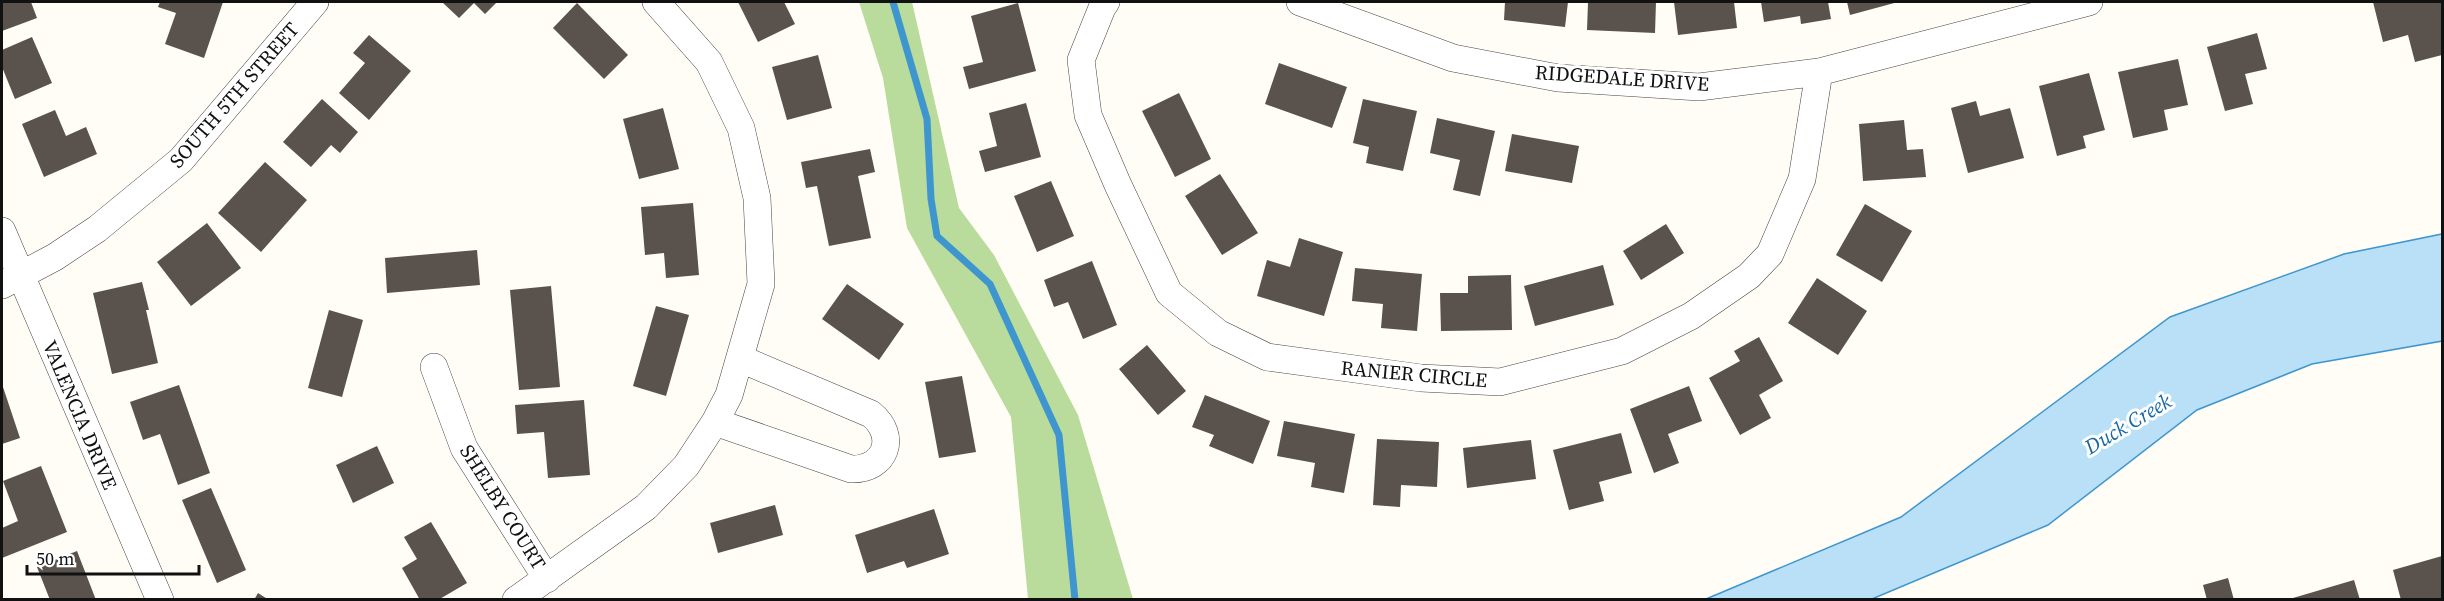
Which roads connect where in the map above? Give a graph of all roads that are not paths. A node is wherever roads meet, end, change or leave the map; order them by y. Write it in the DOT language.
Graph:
graph roads {
  1 [pos="315,2"];
  2 [pos="656,2"];
  3 [pos="1106,2"];
  4 [pos="1300,2"];
  5 [pos="2089,2"];
  6 [pos="1819,72"];
  7 [pos="2,231"];
  8 [pos="11,281"];
  9 [pos="741,359"];
  10 [pos="434,367"];
  11 [pos="715,422"];
  12 [pos="547,579"];
  13 [pos="160,600"];
  14 [pos="516,600"];
  1 -- 8 [label="street, SOUTH 5TH STREET"];
  2 -- 9 [label="street"];
  3 -- 6 [label="street, RANIER CIRCLE"];
  4 -- 6 [label="street, RIDGEDALE DRIVE"];
  5 -- 6 [label="street, RIDGEDALE DRIVE"];
  7 -- 8 [label="street, VALENCIA DRIVE"];
  8 -- 13 [label="street, VALENCIA DRIVE"];
  9 -- 11 [label="street"];
  9 -- 11 [label="street"];
  10 -- 12 [label="street, SHELBY COURT"];
  11 -- 12 [label="street"];
  12 -- 14 [label="street"];
}
